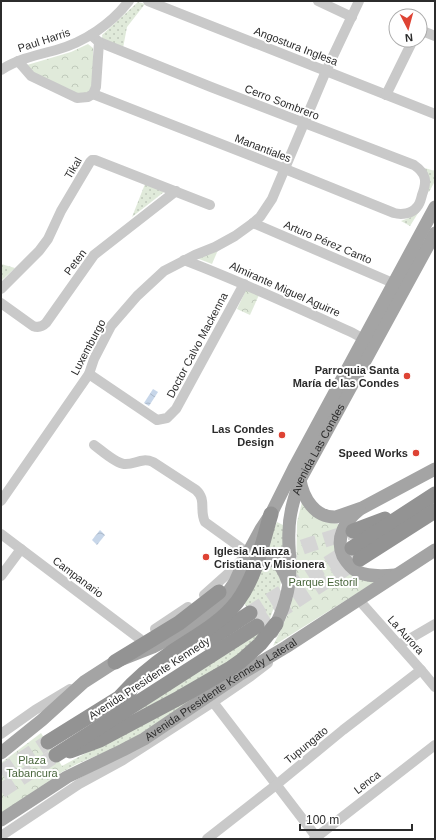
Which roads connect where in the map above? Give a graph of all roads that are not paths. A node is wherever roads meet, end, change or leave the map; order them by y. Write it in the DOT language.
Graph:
graph roads {
  1 [pos="130,1"];
  2 [pos="148,1"];
  3 [pos="318,1"];
  4 [pos="359,1"];
  5 [pos="352,16"];
  6 [pos="90,35"];
  7 [pos="99,42"];
  8 [pos="409,48"];
  9 [pos="18,61"];
  10 [pos="1,70"];
  11 [pos="326,71"];
  12 [pos="93,94"];
  13 [pos="386,94"];
  14 [pos="435,114"];
  15 [pos="304,124"];
  16 [pos="285,169"];
  17 [pos="176,191"];
  18 [pos="420,201"];
  19 [pos="210,205"];
  20 [pos="435,208"];
  21 [pos="253,223"];
  22 [pos="435,233"];
  23 [pos="184,260"];
  24 [pos="394,283"];
  25 [pos="244,284"];
  26 [pos="1,289"];
  27 [pos="1,303"];
  28 [pos="369,342"];
  29 [pos="89,374"];
  30 [pos="94,445"];
  31 [pos="435,469"];
  32 [pos="300,480"];
  33 [pos="435,494"];
  34 [pos="1,501"];
  35 [pos="419,505"];
  36 [pos="362,508"];
  37 [pos="435,511"];
  38 [pos="271,514"];
  39 [pos="352,531"];
  40 [pos="1,534"];
  41 [pos="21,549"];
  42 [pos="435,550"];
  43 [pos="252,558"];
  44 [pos="396,575"];
  45 [pos="1,576"];
  46 [pos="289,584"];
  47 [pos="219,592"];
  48 [pos="358,599"];
  49 [pos="276,624"];
  50 [pos="435,624"];
  51 [pos="140,639"];
  52 [pos="399,645"];
  53 [pos="286,647"];
  54 [pos="115,662"];
  55 [pos="421,670"];
  56 [pos="239,675"];
  57 [pos="84,682"];
  58 [pos="435,687"];
  59 [pos="121,696"];
  60 [pos="214,702"];
  61 [pos="1,734"];
  62 [pos="435,745"];
  63 [pos="58,749"];
  64 [pos="1,753"];
  65 [pos="276,785"];
  66 [pos="1,820"];
  67 [pos="1,836"];
  68 [pos="316,838"];
  69 [pos="207,839"];
  1 -- 6 [label="street, Paul Harris"];
  2 -- 11 [label="street, Angostura Inglesa"];
  3 -- 5 [label="street"];
  4 -- 5 [label="street, Luxemburgo"];
  5 -- 11 [label="street, Luxemburgo"];
  6 -- 7 [label="street, Cerro Sombrero"];
  6 -- 9 [label="street, Paul Harris"];
  7 -- 12 [label="street"];
  7 -- 15 [label="street, Cerro Sombrero"];
  8 -- 13 [label="street"];
  9 -- 10 [label="street, Paul Harris"];
  9 -- 12 [label="street, Manantiales"];
  11 -- 13 [label="street, Angostura Inglesa"];
  11 -- 15 [label="street, Luxemburgo"];
  12 -- 16 [label="street, Manantiales"];
  13 -- 14 [label="street, Angostura Inglesa"];
  15 -- 16 [label="street, Luxemburgo"];
  15 -- 18 [label="street, Cerro Sombrero"];
  16 -- 18 [label="street, Manantiales"];
  16 -- 21 [label="street, Luxemburgo"];
  17 -- 19 [label="street, Tikal"];
  17 -- 26 [label="street, Tikal"];
  17 -- 27 [label="street, Peten"];
  18 -- 20 [label="street"];
  20 -- 24 [label="main road, Avenida Las Condes"];
  21 -- 23 [label="street, Luxemburgo"];
  21 -- 24 [label="street, Arturo Pérez Canto"];
  22 -- 28 [label="main road, Avenida Las Condes"];
  23 -- 25 [label="street, Almirante Miguel Aguirre"];
  23 -- 29 [label="street, Luxemburgo"];
  24 -- 28 [label="main road, Avenida Las Condes"];
  25 -- 28 [label="street, Almirante Miguel Aguirre"];
  25 -- 29 [label="street, Doctor Calvo Mackenna"];
  28 -- 32 [label="main road, Avenida Las Condes"];
  28 -- 38 [label="main road, Avenida Las Condes"];
  29 -- 34 [label="street, Luxemburgo"];
  30 -- 43 [label="street"];
  31 -- 36 [label="main road"];
  32 -- 36 [label="main road"];
  32 -- 46 [label="main road, Avenida Las Condes"];
  33 -- 35 [label="highway"];
  35 -- 37 [label="highway"];
  35 -- 39 [label="highway"];
  36 -- 44 [label="main road"];
  38 -- 43 [label="highway"];
  40 -- 41 [label="street, Campanario"];
  41 -- 45 [label="street"];
  41 -- 51 [label="street, Campanario"];
  42 -- 44 [label="main road, Avenida Presidente Kennedy Lateral"];
  43 -- 46 [label="main road"];
  43 -- 51 [label="street"];
  43 -- 54 [label="main road"];
  43 -- 59 [label="highway"];
  44 -- 48 [label="main road, Avenida Presidente Kennedy Lateral"];
  46 -- 49 [label="main road, Avenida Las Condes"];
  47 -- 54 [label="highway"];
  48 -- 52 [label="street, La Aurora"];
  48 -- 53 [label="main road, Avenida Presidente Kennedy Lateral"];
  49 -- 56 [label="main road, Avenida Las Condes"];
  49 -- 63 [label="highway"];
  50 -- 52 [label="street"];
  51 -- 54 [label="street"];
  52 -- 55 [label="street, La Aurora"];
  53 -- 56 [label="main road, Avenida Presidente Kennedy Lateral"];
  53 -- 60 [label="street"];
  54 -- 57 [label="main road"];
  55 -- 58 [label="street, La Aurora"];
  55 -- 65 [label="street, Tupungato"];
  56 -- 66 [label="main road, Avenida Presidente Kennedy Lateral"];
  57 -- 61 [label="street"];
  57 -- 64 [label="main road"];
  59 -- 63 [label="highway, Avenida Presidente Kennedy"];
  59 -- 63 [label="highway, Avenida Presidente Kennedy"];
  60 -- 65 [label="street"];
  60 -- 67 [label="street"];
  62 -- 68 [label="street, Lenca"];
  65 -- 68 [label="street"];
  65 -- 69 [label="street, Tupungato"];
}
